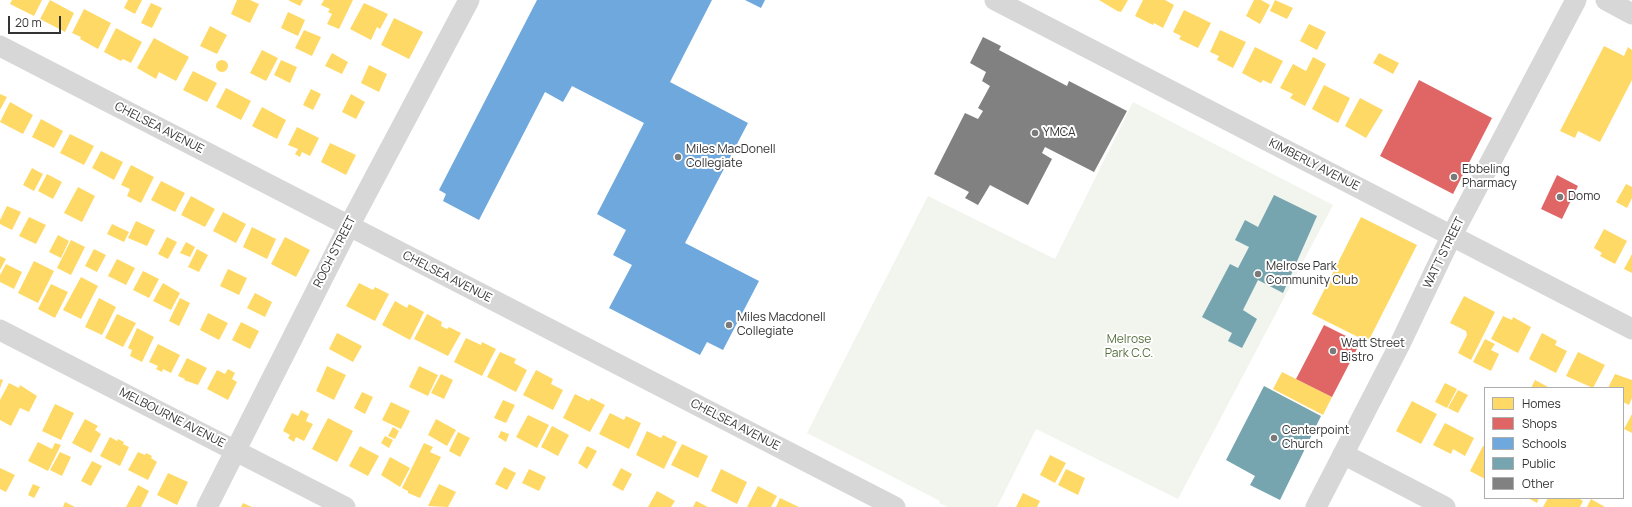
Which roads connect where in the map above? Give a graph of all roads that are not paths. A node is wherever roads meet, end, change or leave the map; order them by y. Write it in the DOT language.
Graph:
graph roads {
  1 [pos="995,0"];
  2 [pos="1576,0"];
  3 [pos="1606,0"];
  4 [pos="465,1"];
  5 [pos="1632,14"];
  6 [pos="0,46"];
  7 [pos="348,226"];
  8 [pos="1451,237"];
  9 [pos="1632,329"];
  10 [pos="0,330"];
  11 [pos="236,451"];
  12 [pos="1343,454"];
  13 [pos="207,507"];
  14 [pos="345,507"];
  15 [pos="895,507"];
  16 [pos="1316,507"];
  17 [pos="1445,507"];
  1 -- 8 [label="street, KIMBERLY AVENUE"];
  2 -- 8 [label="street, WATT STREET"];
  3 -- 5 [label="street"];
  4 -- 7 [label="street, ROCH STREET"];
  6 -- 7 [label="street, CHELSEA AVENUE"];
  7 -- 11 [label="street, ROCH STREET"];
  7 -- 15 [label="street, CHELSEA AVENUE"];
  8 -- 9 [label="street, KIMBERLY AVENUE"];
  8 -- 12 [label="street, WATT STREET"];
  10 -- 11 [label="street, MELBOURNE AVENUE"];
  11 -- 13 [label="street, ROCH STREET"];
  11 -- 14 [label="street, MELBOURNE AVENUE"];
  12 -- 16 [label="street, WATT STREET"];
  12 -- 17 [label="street"];
}
